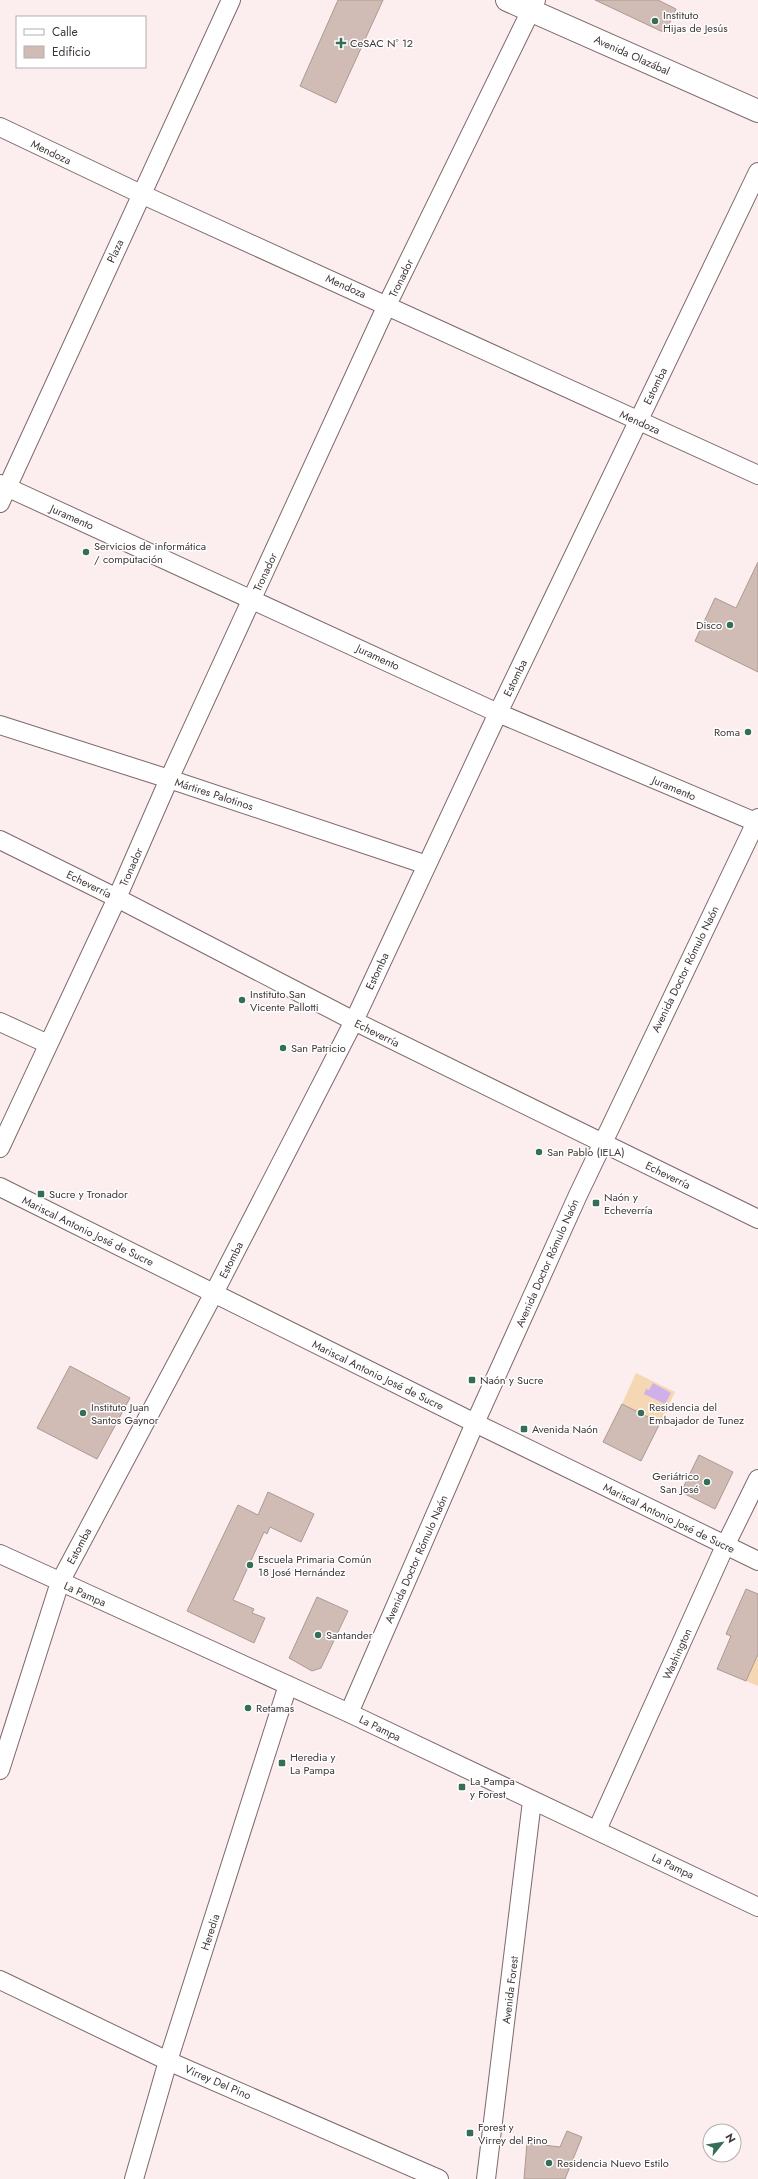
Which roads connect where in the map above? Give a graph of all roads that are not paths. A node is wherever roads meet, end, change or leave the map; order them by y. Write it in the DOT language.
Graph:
graph roads {
  1 [pos="231,0"];
  2 [pos="507,0"];
  3 [pos="534,6"];
  4 [pos="758,111"];
  5 [pos="0,127"];
  6 [pos="758,172"];
  7 [pos="141,194"];
  8 [pos="387,305"];
  9 [pos="638,422"];
  10 [pos="758,475"];
  11 [pos="2,491"];
  12 [pos="252,599"];
  13 [pos="498,712"];
  14 [pos="0,726"];
  15 [pos="169,779"];
  16 [pos="757,821"];
  17 [pos="0,840"];
  18 [pos="427,865"];
  19 [pos="117,898"];
  20 [pos="0,1022"];
  21 [pos="354,1022"];
  22 [pos="48,1044"];
  23 [pos="602,1143"];
  24 [pos="0,1148"];
  25 [pos="0,1187"];
  26 [pos="758,1219"];
  27 [pos="214,1293"];
  28 [pos="475,1423"];
  29 [pos="758,1479"];
  30 [pos="726,1546"];
  31 [pos="0,1554"];
  32 [pos="758,1561"];
  33 [pos="60,1582"];
  34 [pos="288,1686"];
  35 [pos="349,1713"];
  36 [pos="0,1770"];
  37 [pos="532,1801"];
  38 [pos="597,1830"];
  39 [pos="758,1907"];
  40 [pos="0,1980"];
  41 [pos="168,2061"];
  42 [pos="412,2173"];
  43 [pos="134,2179"];
  44 [pos="439,2179"];
  45 [pos="486,2179"];
  1 -- 7 [label="street, Plaza"];
  2 -- 3 [label="main road, Avenida Olazábal"];
  3 -- 4 [label="main road, Avenida Olazábal"];
  3 -- 8 [label="street, Tronador"];
  5 -- 7 [label="street, Mendoza"];
  6 -- 9 [label="street, Estomba"];
  7 -- 8 [label="street, Mendoza"];
  7 -- 11 [label="street, Plaza"];
  8 -- 9 [label="street, Mendoza"];
  8 -- 12 [label="street, Tronador"];
  9 -- 10 [label="street, Mendoza"];
  9 -- 13 [label="street, Estomba"];
  11 -- 12 [label="street, Juramento"];
  12 -- 13 [label="street, Juramento"];
  12 -- 15 [label="street, Tronador"];
  13 -- 16 [label="street, Juramento"];
  13 -- 18 [label="street, Estomba"];
  14 -- 15 [label="street, Mártires Palotinos"];
  15 -- 18 [label="street, Mártires Palotinos"];
  15 -- 19 [label="street, Tronador"];
  16 -- 23 [label="street, Avenida Doctor Rómulo Naón"];
  17 -- 19 [label="street, Echeverría"];
  18 -- 21 [label="street, Estomba"];
  19 -- 21 [label="street, Echeverría"];
  19 -- 22 [label="street, Tronador"];
  20 -- 22 [label="street"];
  21 -- 23 [label="street, Echeverría"];
  21 -- 27 [label="street, Estomba"];
  22 -- 24 [label="street, Tronador"];
  23 -- 26 [label="street, Echeverría"];
  23 -- 28 [label="street, Avenida Doctor Rómulo Naón"];
  25 -- 27 [label="street, Mariscal Antonio José de Sucre"];
  27 -- 28 [label="street, Mariscal Antonio José de Sucre"];
  27 -- 33 [label="street, Estomba"];
  28 -- 30 [label="street, Mariscal Antonio José de Sucre"];
  28 -- 35 [label="street, Avenida Doctor Rómulo Naón"];
  29 -- 30 [label="street, Washington"];
  30 -- 32 [label="street, Mariscal Antonio José de Sucre"];
  30 -- 38 [label="street, Washington"];
  31 -- 33 [label="street, La Pampa"];
  33 -- 34 [label="street, La Pampa"];
  33 -- 36 [label="street, Estomba"];
  34 -- 35 [label="street, La Pampa"];
  34 -- 41 [label="street, Heredia"];
  35 -- 37 [label="street, La Pampa"];
  37 -- 38 [label="street, La Pampa"];
  37 -- 45 [label="street, Avenida Forest"];
  38 -- 39 [label="street, La Pampa"];
  40 -- 41 [label="street, Virrey Del Pino"];
  41 -- 42 [label="street, Virrey Del Pino"];
  41 -- 43 [label="street, Heredia"];
  42 -- 44 [label="street, Virrey Del Pino"];
}
